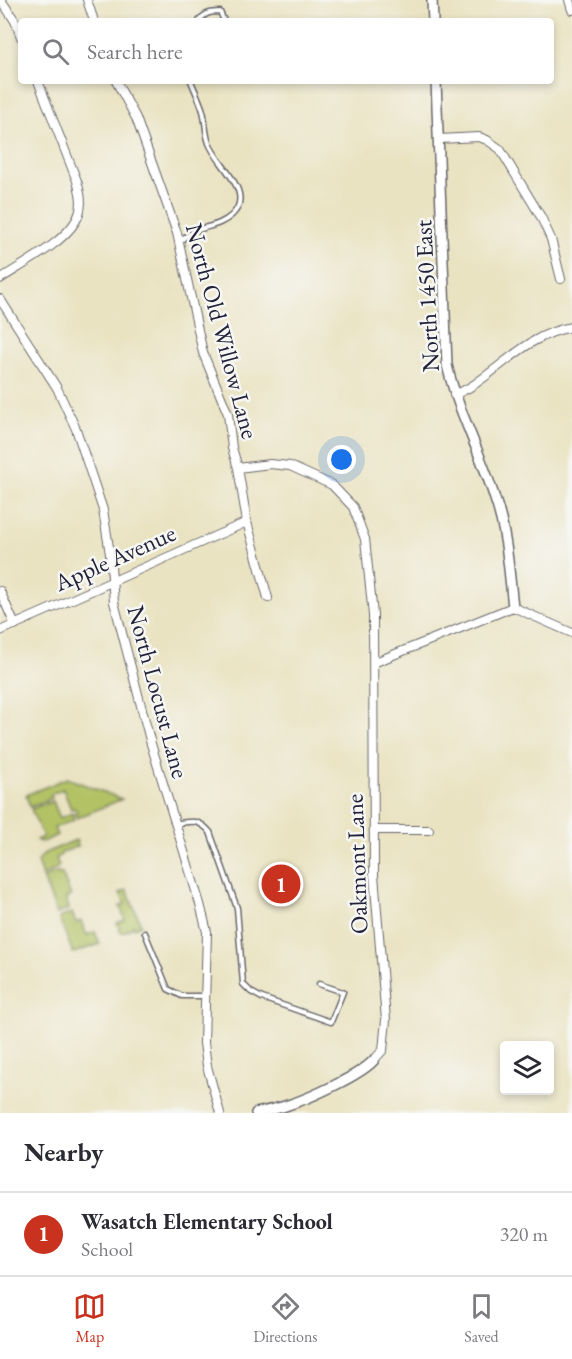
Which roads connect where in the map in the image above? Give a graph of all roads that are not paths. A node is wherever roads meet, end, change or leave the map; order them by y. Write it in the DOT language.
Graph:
graph roads {
  1 [pos="1,0"];
  2 [pos="87,0"];
  3 [pos="432,0"];
  4 [pos="569,0"];
  5 [pos="572,10"];
  6 [pos="93,18"];
  7 [pos="202,18"];
  8 [pos="223,18"];
  9 [pos="433,18"];
  10 [pos="18,29"];
  11 [pos="39,84"];
  12 [pos="118,84"];
  13 [pos="193,84"];
  14 [pos="436,84"];
  15 [pos="439,139"];
  16 [pos="178,242"];
  17 [pos="0,279"];
  18 [pos="561,279"];
  19 [pos="0,299"];
  20 [pos="572,327"];
  21 [pos="454,395"];
  22 [pos="238,468"];
  23 [pos="247,522"];
  24 [pos="112,581"];
  25 [pos="0,591"];
  26 [pos="268,597"];
  27 [pos="513,607"];
  28 [pos="15,625"];
  29 [pos="0,631"];
  30 [pos="572,633"];
  31 [pos="373,663"];
  32 [pos="174,824"];
  33 [pos="375,830"];
  34 [pos="429,830"];
  35 [pos="145,933"];
  36 [pos="319,984"];
  37 [pos="205,996"];
  38 [pos="374,1060"];
  39 [pos="220,1113"];
  40 [pos="256,1113"];
  1 -- 10 [label="street"];
  2 -- 6 [label="street"];
  3 -- 9 [label="street"];
  4 -- 5 [label="street"];
  7 -- 8 [label="lane"];
  11 -- 17 [label="street"];
  12 -- 16 [label="street, North Old Willow Lane"];
  13 -- 16 [label="lane"];
  14 -- 15 [label="street, North 1450 East"];
  15 -- 18 [label="street"];
  15 -- 21 [label="street, North 1450 East"];
  16 -- 22 [label="street, North Old Willow Lane"];
  19 -- 24 [label="street, North Locust Lane"];
  20 -- 21 [label="street"];
  21 -- 27 [label="street, North 1450 East"];
  22 -- 23 [label="street, North Old Willow Lane"];
  22 -- 31 [label="street, Oakmont Lane"];
  23 -- 24 [label="street, Apple Avenue"];
  23 -- 26 [label="street, North Old Willow Lane"];
  24 -- 28 [label="street, Apple Avenue"];
  24 -- 32 [label="street, North Locust Lane"];
  25 -- 28 [label="street"];
  27 -- 30 [label="street"];
  27 -- 31 [label="street"];
  28 -- 29 [label="street, Apple Avenue"];
  31 -- 33 [label="street, Oakmont Lane"];
  32 -- 36 [label="lane"];
  32 -- 37 [label="street, North Locust Lane"];
  33 -- 34 [label="street"];
  33 -- 38 [label="street, Oakmont Lane"];
  35 -- 37 [label="lane"];
  37 -- 39 [label="street, North Locust Lane"];
  38 -- 40 [label="street"];
}
